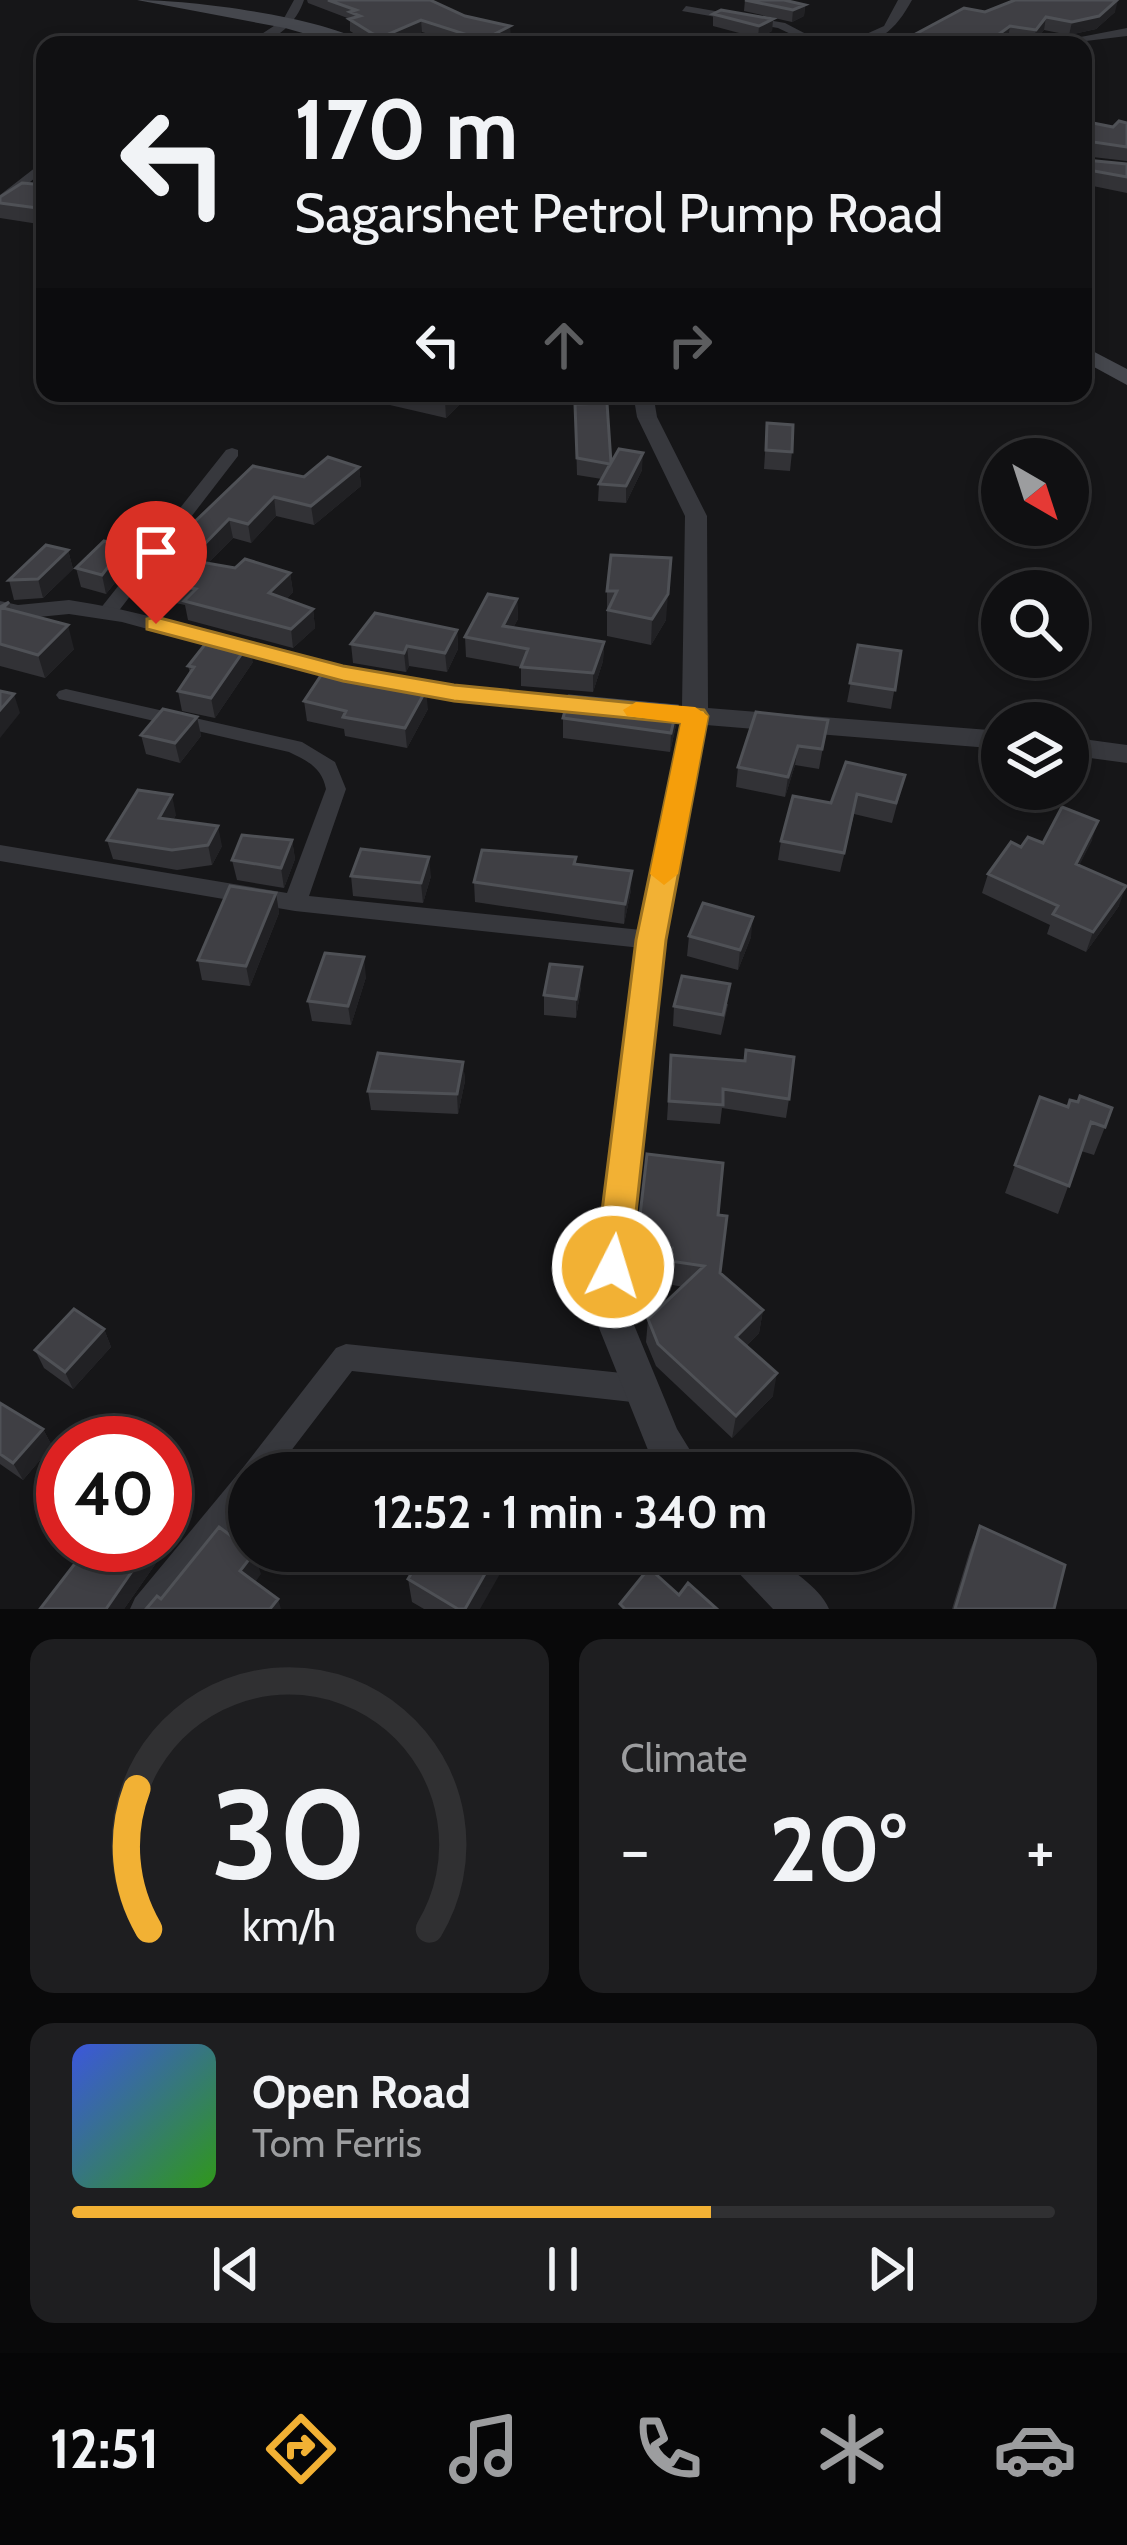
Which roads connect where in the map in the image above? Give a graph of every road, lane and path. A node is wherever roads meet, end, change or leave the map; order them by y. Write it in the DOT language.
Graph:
graph roads {
  1 [pos="144,0"];
  2 [pos="299,0"];
  3 [pos="905,0"];
  4 [pos="686,9"];
  5 [pos="287,24"];
  6 [pos="1127,32"];
  7 [pos="266,36"];
  8 [pos="330,36"];
  9 [pos="804,36"];
  10 [pos="874,36"];
  11 [pos="1092,39"];
  12 [pos="36,175"];
  13 [pos="0,202"];
  14 [pos="1092,357"];
  15 [pos="1127,378"];
  16 [pos="644,402"];
  17 [pos="232,453"];
  18 [pos="107,613"];
  19 [pos="6,615"];
  20 [pos="66,695"];
  21 [pos="695,716"];
  22 [pos="981,738"];
  23 [pos="1089,749"];
  24 [pos="1127,754"];
  25 [pos="0,854"];
  26 [pos="296,903"];
  27 [pos="651,940"];
  28 [pos="641,1389"];
  29 [pos="271,1452"];
  30 [pos="670,1452"];
  31 [pos="228,1507"];
  32 [pos="763,1572"];
  33 [pos="146,1609"];
  34 [pos="809,1609"];
  1 -- 5 [label="main road"];
  2 -- 5 [label="street"];
  3 -- 10 [label="street"];
  4 -- 9 [label="street"];
  5 -- 7 [label="street"];
  5 -- 8 [label="main road"];
  6 -- 11 [label="street"];
  12 -- 13 [label="street"];
  14 -- 15 [label="main road"];
  16 -- 21 [label="street"];
  17 -- 18 [label="street"];
  18 -- 19 [label="street"];
  18 -- 21 [label="street"];
  20 -- 26 [label="street"];
  21 -- 22 [label="street"];
  21 -- 27 [label="street"];
  23 -- 24 [label="street"];
  25 -- 26 [label="street"];
  26 -- 27 [label="street"];
  27 -- 28 [label="street"];
  28 -- 29 [label="street"];
  28 -- 30 [label="street"];
  31 -- 33 [label="street"];
  32 -- 34 [label="street"];
}
